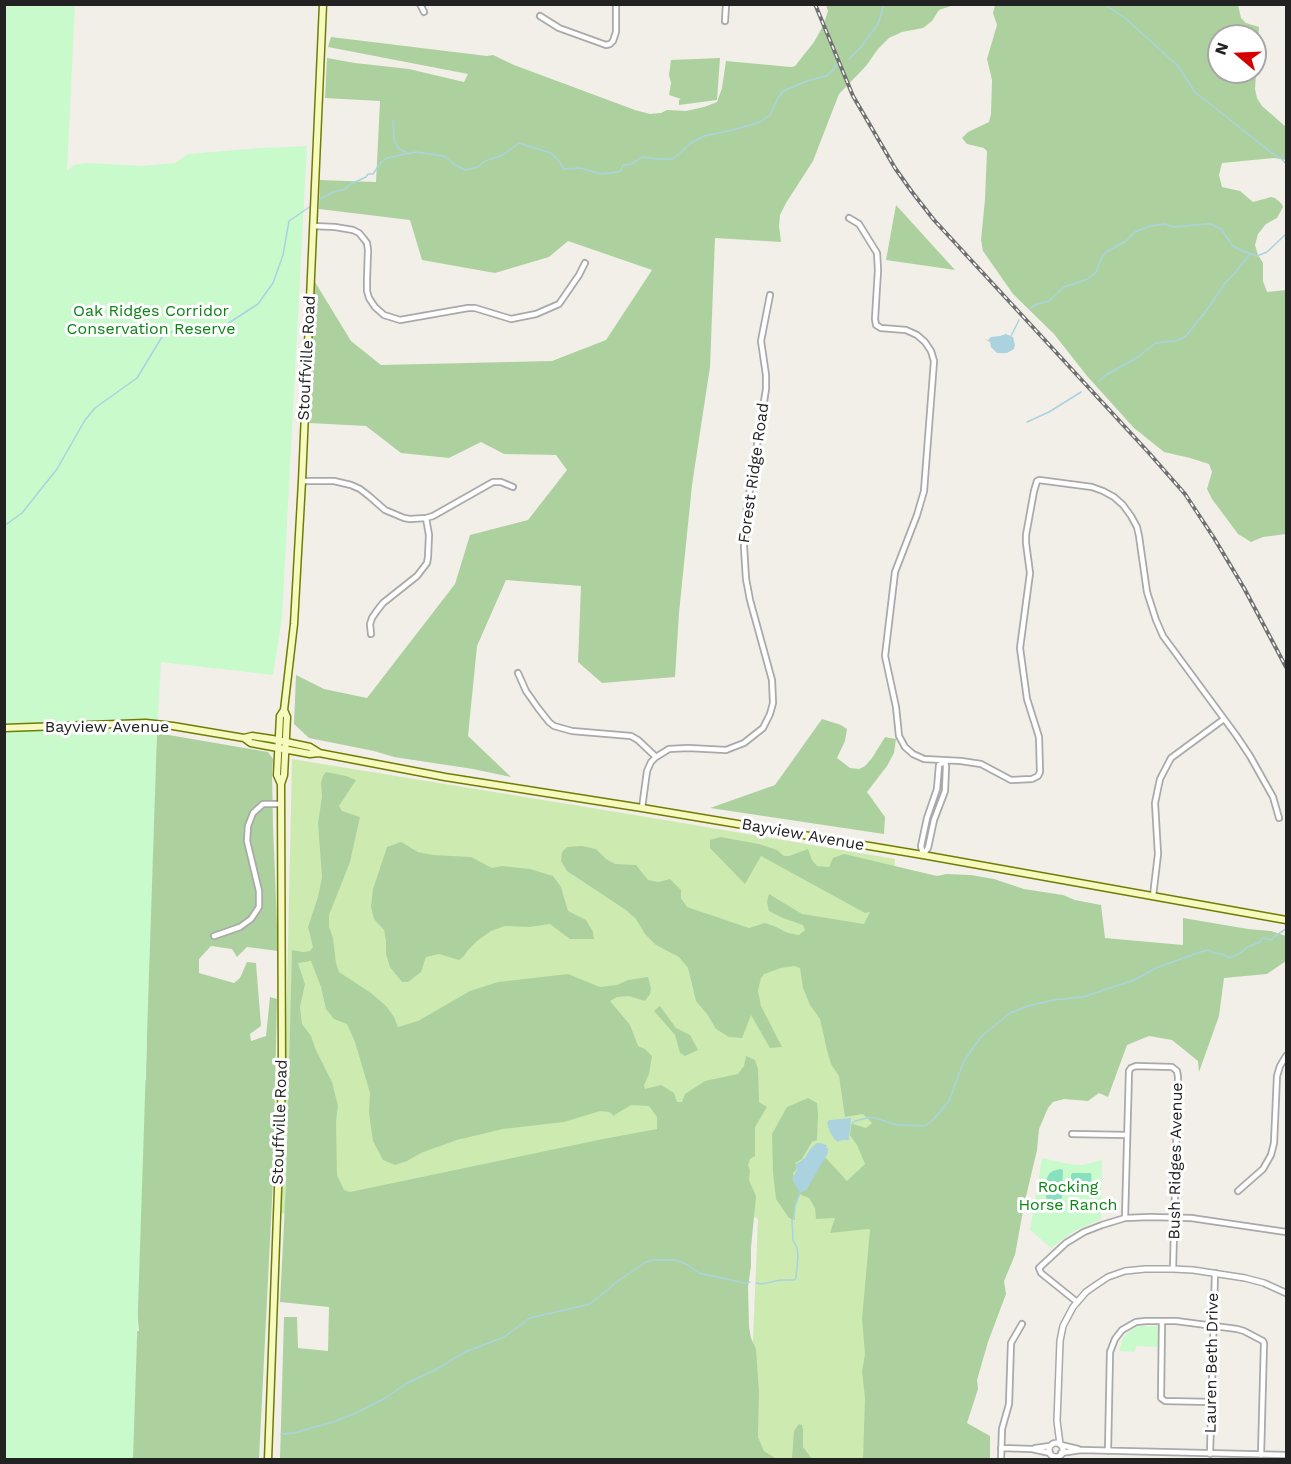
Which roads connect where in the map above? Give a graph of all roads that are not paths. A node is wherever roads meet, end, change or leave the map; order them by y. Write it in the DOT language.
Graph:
graph roads {
  1 [pos="323,4"];
  2 [pos="420,4"];
  3 [pos="616,4"];
  4 [pos="726,4"];
  5 [pos="424,12"];
  6 [pos="540,16"];
  7 [pos="725,21"];
  8 [pos="849,218"];
  9 [pos="313,226"];
  10 [pos="585,263"];
  11 [pos="770,294"];
  12 [pos="302,481"];
  13 [pos="513,487"];
  14 [pos="426,518"];
  15 [pos="371,634"];
  16 [pos="518,673"];
  17 [pos="1224,719"];
  18 [pos="4,728"];
  19 [pos="244,738"];
  20 [pos="282,741"];
  21 [pos="282,749"];
  22 [pos="319,753"];
  23 [pos="656,756"];
  24 [pos="945,761"];
  25 [pos="281,804"];
  26 [pos="642,808"];
  27 [pos="1279,818"];
  28 [pos="923,855"];
  29 [pos="1153,896"];
  30 [pos="1287,920"];
  31 [pos="214,936"];
  32 [pos="1287,1056"];
  33 [pos="1072,1134"];
  34 [pos="1127,1135"];
  35 [pos="1238,1191"];
  36 [pos="1125,1218"];
  37 [pos="1174,1218"];
  38 [pos="1287,1232"];
  39 [pos="1173,1269"];
  40 [pos="1215,1273"];
  41 [pos="1287,1293"];
  42 [pos="1077,1302"];
  43 [pos="1162,1321"];
  44 [pos="1022,1324"];
  45 [pos="1213,1326"];
  46 [pos="1212,1402"];
  47 [pos="1057,1421"];
  48 [pos="1051,1445"];
  49 [pos="1061,1445"];
  50 [pos="1001,1448"];
  51 [pos="1032,1449"];
  52 [pos="1081,1450"];
  53 [pos="1108,1451"];
  54 [pos="1159,1452"];
  55 [pos="1210,1454"];
  56 [pos="1261,1455"];
  57 [pos="1287,1455"];
  58 [pos="1052,1456"];
  59 [pos="1060,1456"];
  60 [pos="1159,1459"];
  61 [pos="268,1460"];
  62 [pos="1001,1460"];
  1 -- 9 [label="main road, Stouffville Road"];
  2 -- 5 [label="street"];
  3 -- 6 [label="street"];
  4 -- 7 [label="street"];
  8 -- 24 [label="street"];
  9 -- 10 [label="street"];
  9 -- 12 [label="main road, Stouffville Road"];
  11 -- 23 [label="street, Forest Ridge Road"];
  12 -- 14 [label="street"];
  12 -- 20 [label="main road, Stouffville Road"];
  13 -- 14 [label="street"];
  14 -- 15 [label="street"];
  16 -- 23 [label="street"];
  17 -- 24 [label="street"];
  17 -- 27 [label="street"];
  17 -- 29 [label="street"];
  18 -- 19 [label="main road, Bayview Avenue"];
  19 -- 20 [label="main road, Bayview Avenue"];
  19 -- 21 [label="main road, Bayview Avenue"];
  20 -- 21 [label="main road, Stouffville Road"];
  20 -- 22 [label="main road, Bayview Avenue"];
  21 -- 22 [label="main road, Bayview Avenue"];
  21 -- 25 [label="main road, Stouffville Road"];
  22 -- 26 [label="main road, Bayview Avenue"];
  23 -- 26 [label="street"];
  24 -- 28 [label="street"];
  25 -- 31 [label="street"];
  25 -- 61 [label="main road, Stouffville Road"];
  26 -- 28 [label="main road, Bayview Avenue"];
  28 -- 29 [label="main road, Bayview Avenue"];
  29 -- 30 [label="main road, Bayview Avenue"];
  32 -- 35 [label="street"];
  33 -- 34 [label="street"];
  34 -- 36 [label="street, Bush Ridges Avenue"];
  34 -- 37 [label="street, Bush Ridges Avenue"];
  36 -- 37 [label="street"];
  36 -- 42 [label="street"];
  37 -- 38 [label="street"];
  37 -- 39 [label="street, Bush Ridges Avenue"];
  39 -- 40 [label="street"];
  39 -- 42 [label="street"];
  40 -- 41 [label="street"];
  40 -- 45 [label="street, Lauren Beth Drive"];
  42 -- 47 [label="street"];
  43 -- 45 [label="street"];
  43 -- 46 [label="street"];
  43 -- 53 [label="street"];
  44 -- 50 [label="street"];
  45 -- 46 [label="street, Lauren Beth Drive"];
  45 -- 56 [label="street"];
  46 -- 55 [label="street, Lauren Beth Drive"];
  47 -- 48 [label="street"];
  47 -- 49 [label="street"];
  48 -- 49 [label="street"];
  48 -- 51 [label="street"];
  48 -- 58 [label="street"];
  49 -- 52 [label="street"];
  49 -- 59 [label="street"];
  50 -- 51 [label="street"];
  50 -- 62 [label="street"];
  51 -- 58 [label="street"];
  52 -- 53 [label="street"];
  52 -- 59 [label="street"];
  53 -- 54 [label="street"];
  54 -- 55 [label="street"];
  54 -- 60 [label="street"];
  55 -- 56 [label="street"];
  56 -- 57 [label="street"];
  58 -- 59 [label="street"];
}
